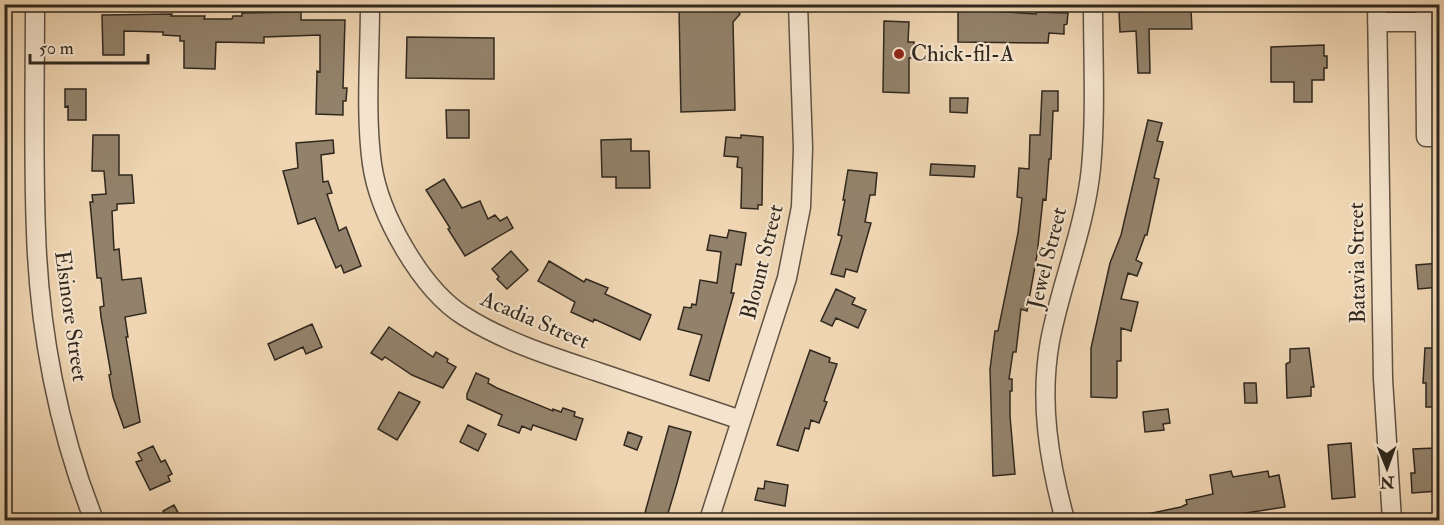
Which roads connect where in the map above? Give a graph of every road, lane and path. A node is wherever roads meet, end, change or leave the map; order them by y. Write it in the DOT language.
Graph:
graph roads {
  1 [pos="35,4"];
  2 [pos="370,4"];
  3 [pos="798,4"];
  4 [pos="1093,4"];
  5 [pos="1377,13"];
  6 [pos="1432,18"];
  7 [pos="1440,137"];
  8 [pos="741,420"];
  9 [pos="94,520"];
  10 [pos="709,520"];
  11 [pos="1065,520"];
  12 [pos="1392,520"];
  1 -- 9 [label="street, Elsinore Street"];
  2 -- 8 [label="street, Acadia Street"];
  3 -- 8 [label="street, Blount Street"];
  4 -- 11 [label="street, Jewel Street"];
  5 -- 6 [label="street"];
  5 -- 12 [label="street, Batavia Street"];
  6 -- 7 [label="street"];
  8 -- 10 [label="street, Blount Street"];
}
